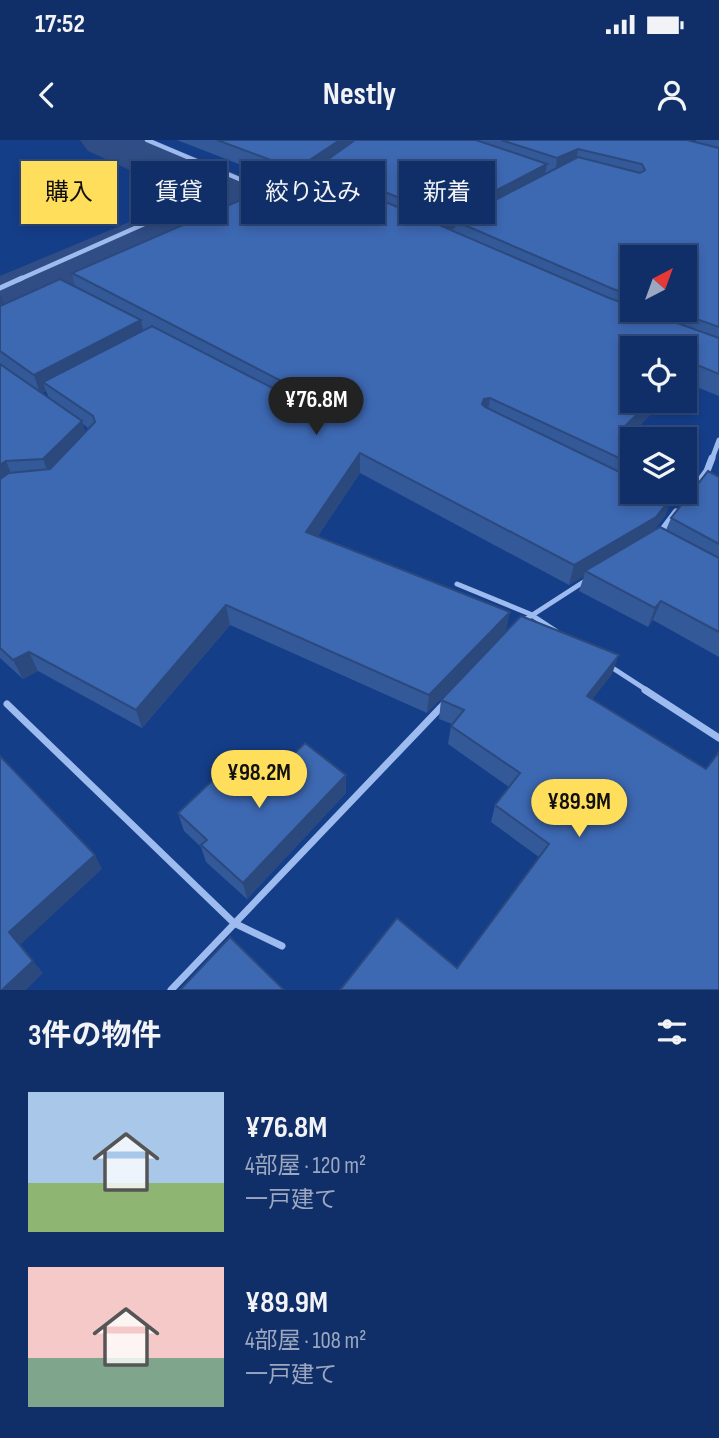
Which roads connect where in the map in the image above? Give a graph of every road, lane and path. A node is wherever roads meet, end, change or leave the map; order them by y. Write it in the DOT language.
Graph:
graph roads {
  1 [pos="147,140"];
  2 [pos="241,180"];
  3 [pos="144,224"];
  4 [pos="0,288"];
  5 [pos="719,440"];
  6 [pos="697,485"];
  7 [pos="681,504"];
  8 [pos="662,509"];
  9 [pos="674,514"];
  10 [pos="665,546"];
  11 [pos="598,574"];
  12 [pos="457,584"];
  13 [pos="530,614"];
  14 [pos="513,632"];
  15 [pos="563,636"];
  16 [pos="596,657"];
  17 [pos="446,702"];
  18 [pos="7,704"];
  19 [pos="719,738"];
  20 [pos="234,923"];
  21 [pos="282,946"];
  22 [pos="171,990"];
  1 -- 2 [label="street"];
  3 -- 4 [label="street"];
  5 -- 6 [label="street"];
  7 -- 9 [label="street"];
  8 -- 9 [label="street"];
  9 -- 10 [label="street"];
  11 -- 13 [label="lane"];
  12 -- 13 [label="lane"];
  13 -- 14 [label="lane"];
  13 -- 15 [label="lane"];
  16 -- 19 [label="lane"];
  17 -- 20 [label="lane"];
  18 -- 20 [label="lane"];
  20 -- 21 [label="lane"];
  20 -- 22 [label="lane"];
}
